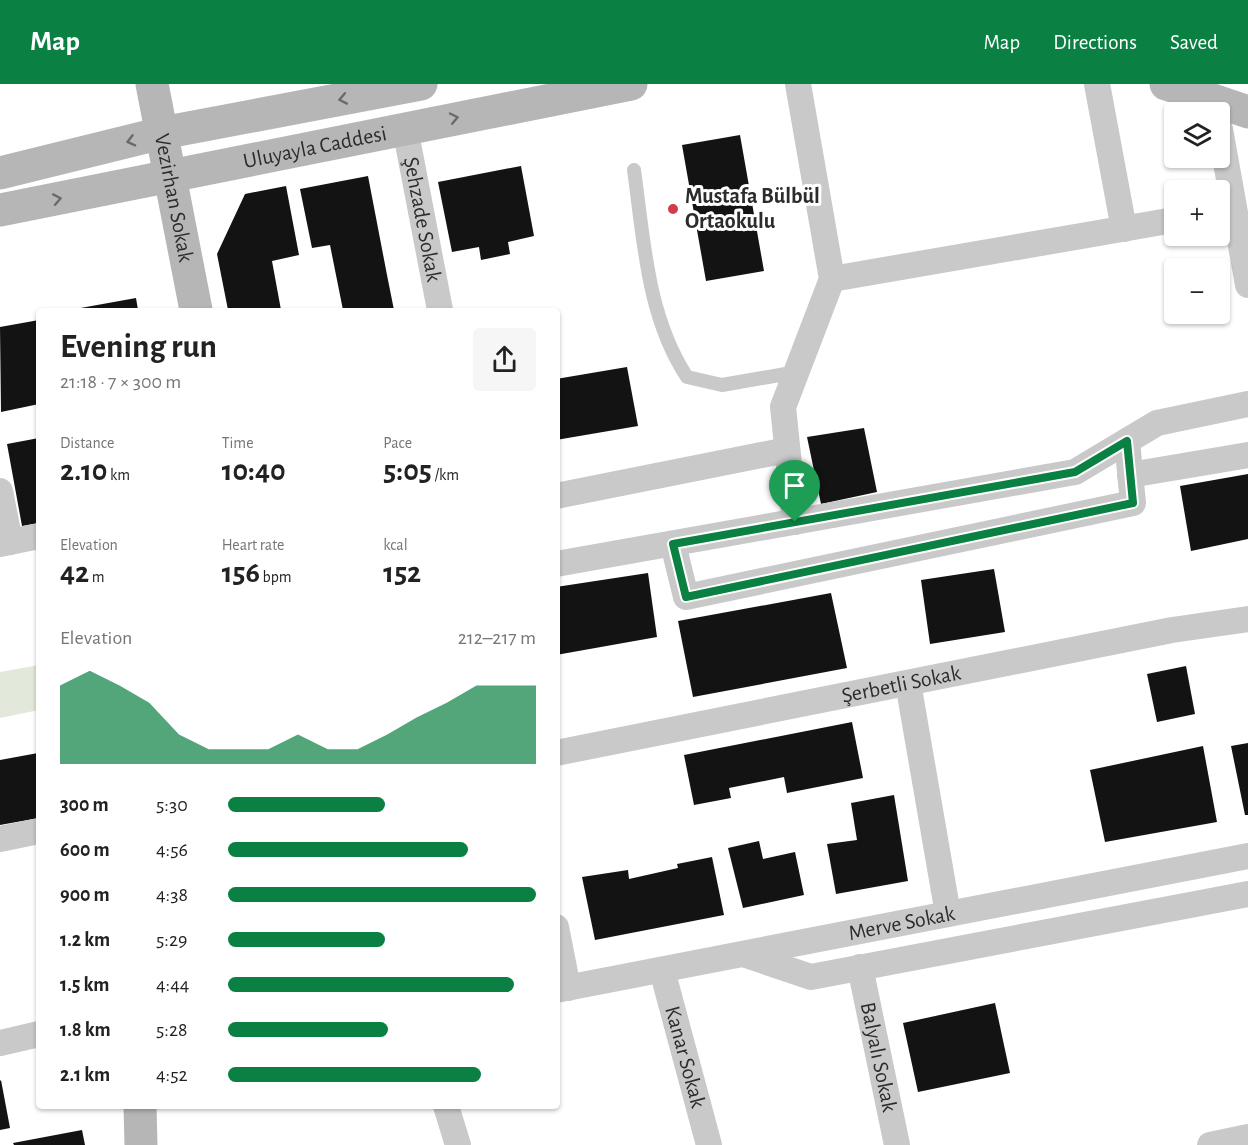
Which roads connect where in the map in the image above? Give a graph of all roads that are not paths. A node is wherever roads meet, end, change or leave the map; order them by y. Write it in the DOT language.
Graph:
graph roads {
  1 [pos="152,84"];
  2 [pos="421,84"];
  3 [pos="631,84"];
  4 [pos="798,84"];
  5 [pos="1097,84"];
  6 [pos="1166,84"];
  7 [pos="1197,102"];
  8 [pos="1248,112"];
  9 [pos="1230,113"];
  10 [pos="405,128"];
  11 [pos="162,133"];
  12 [pos="634,170"];
  13 [pos="0,173"];
  14 [pos="172,176"];
  15 [pos="0,210"];
  16 [pos="1164,222"];
  17 [pos="1230,222"];
  18 [pos="1124,229"];
  19 [pos="832,279"];
  20 [pos="1248,285"];
  21 [pos="196,308"];
  22 [pos="440,308"];
  23 [pos="797,372"];
  24 [pos="1248,404"];
  25 [pos="1127,441"];
  26 [pos="788,450"];
  27 [pos="1248,455"];
  28 [pos="1130,475"];
  29 [pos="0,491"];
  30 [pos="560,495"];
  31 [pos="795,522"];
  32 [pos="36,537"];
  33 [pos="5,543"];
  34 [pos="673,544"];
  35 [pos="560,563"];
  36 [pos="1248,620"];
  37 [pos="908,683"];
  38 [pos="560,752"];
  39 [pos="36,832"];
  40 [pos="0,839"];
  41 [pos="1248,856"];
  42 [pos="1248,894"];
  43 [pos="948,914"];
  44 [pos="743,954"];
  45 [pos="860,967"];
  46 [pos="560,968"];
  47 [pos="662,970"];
  48 [pos="562,989"];
  49 [pos="36,1035"];
  50 [pos="0,1043"];
  51 [pos="140,1109"];
  52 [pos="447,1109"];
  53 [pos="1248,1137"];
  54 [pos="141,1145"];
  55 [pos="458,1145"];
  56 [pos="709,1145"];
  57 [pos="897,1145"];
  58 [pos="1210,1145"];
  1 -- 11 [label="main road, Vezirhan Sokak"];
  2 -- 11 [label="main road, Uluyayla Caddesi, one-way"];
  10 -- 3 [label="main road, Uluyayla Caddesi, one-way"];
  4 -- 19 [label="street"];
  5 -- 18 [label="street"];
  6 -- 7 [label="main road"];
  8 -- 9 [label="main road"];
  10 -- 14 [label="main road, Uluyayla Caddesi"];
  10 -- 22 [label="street, Şehzade Sokak"];
  11 -- 13 [label="main road, Uluyayla Caddesi, one-way"];
  11 -- 14 [label="main road, Vezirhan Sokak"];
  12 -- 23 [label="lane"];
  15 -- 14 [label="main road, Uluyayla Caddesi, one-way"];
  14 -- 21 [label="main road, Vezirhan Sokak"];
  16 -- 18 [label="street"];
  17 -- 20 [label="street"];
  18 -- 19 [label="street"];
  19 -- 23 [label="street"];
  23 -- 26 [label="street"];
  24 -- 25 [label="street"];
  25 -- 28 [label="street"];
  25 -- 31 [label="street"];
  26 -- 30 [label="street"];
  26 -- 31 [label="street"];
  27 -- 28 [label="street"];
  28 -- 34 [label="street"];
  29 -- 33 [label="street"];
  31 -- 34 [label="street"];
  32 -- 33 [label="street"];
  34 -- 35 [label="street"];
  36 -- 37 [label="street, Şerbetli Sokak"];
  37 -- 38 [label="street, Şerbetli Sokak"];
  37 -- 43 [label="street"];
  39 -- 40 [label="street"];
  41 -- 43 [label="street, Merve Sokak"];
  42 -- 45 [label="street"];
  43 -- 44 [label="street, Merve Sokak"];
  44 -- 45 [label="street"];
  44 -- 47 [label="street, Merve Sokak"];
  45 -- 57 [label="street, Balyalı Sokak"];
  46 -- 48 [label="street"];
  47 -- 48 [label="street, Merve Sokak"];
  47 -- 56 [label="street, Kanar Sokak"];
  49 -- 50 [label="street"];
  51 -- 54 [label="main road"];
  52 -- 55 [label="street"];
  53 -- 58 [label="street"];
}
